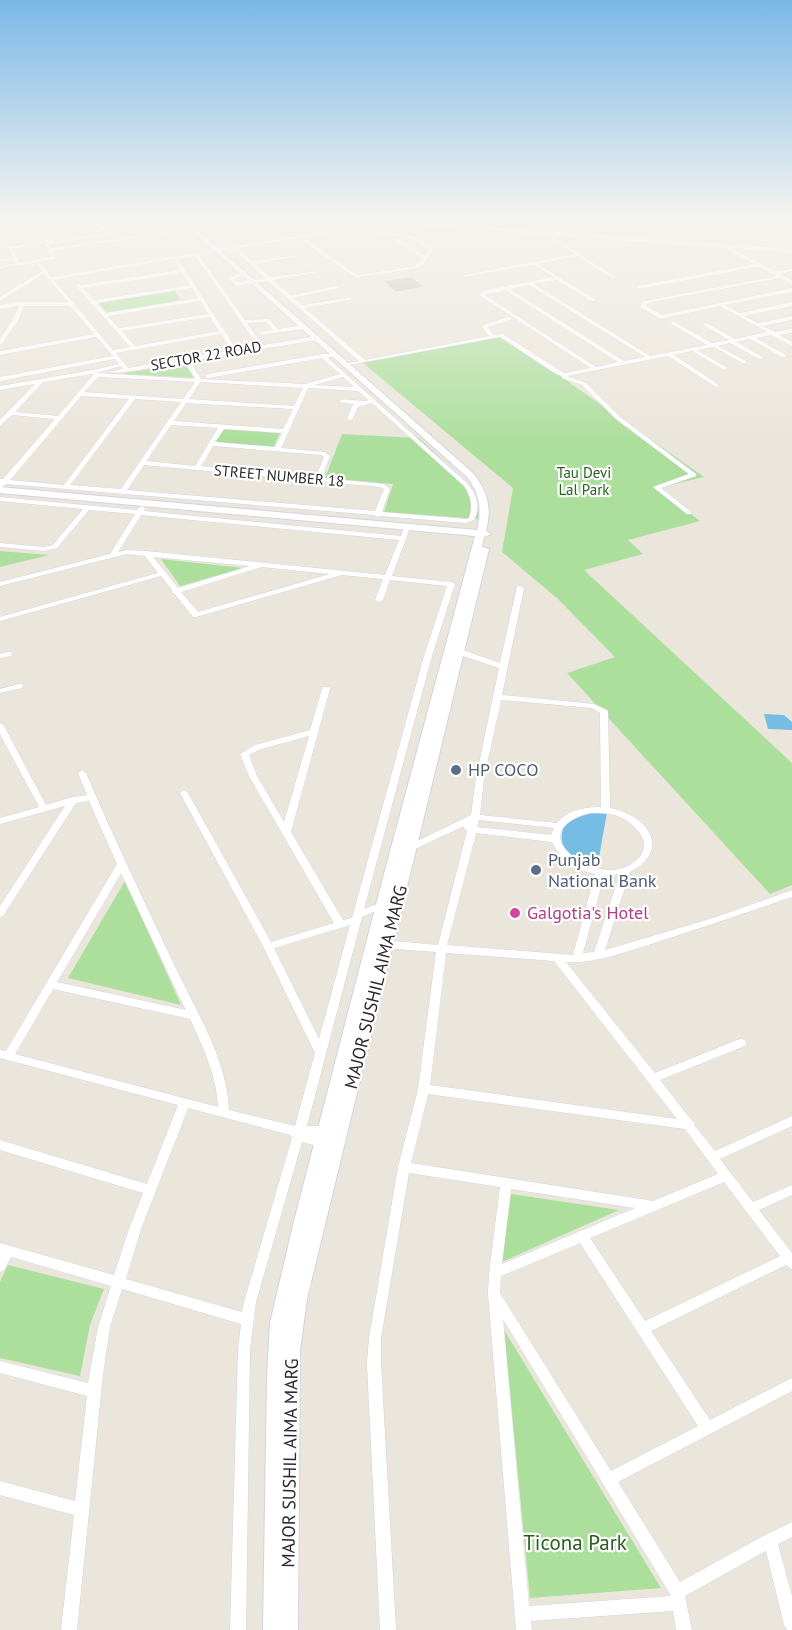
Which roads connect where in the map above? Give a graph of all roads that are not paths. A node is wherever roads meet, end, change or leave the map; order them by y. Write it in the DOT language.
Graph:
graph roads {
  1 [pos="63,293"];
  2 [pos="86,293"];
  3 [pos="149,293"];
  4 [pos="197,293"];
  5 [pos="224,293"];
  6 [pos="265,293"];
  7 [pos="285,293"];
  8 [pos="311,293"];
  9 [pos="483,293"];
  10 [pos="515,293"];
  11 [pos="545,293"];
  12 [pos="582,293"];
  13 [pos="688,293"];
  14 [pos="776,293"];
  15 [pos="290,297"];
  16 [pos="349,298"];
  17 [pos="201,299"];
  18 [pos="593,300"];
  19 [pos="94,302"];
  20 [pos="22,304"];
  21 [pos="72,304"];
  22 [pos="719,304"];
  23 [pos="792,304"];
  24 [pos="0,307"];
  25 [pos="302,309"];
  26 [pos="290,314"];
  27 [pos="105,315"];
  28 [pos="211,315"];
  29 [pos="740,315"];
  30 [pos="792,318"];
  31 [pos="509,319"];
  32 [pos="245,322"];
  33 [pos="673,323"];
  34 [pos="705,324"];
  35 [pos="758,325"];
  36 [pos="304,327"];
  37 [pos="119,330"];
  38 [pos="277,331"];
  39 [pos="792,331"];
  40 [pos="222,332"];
  41 [pos="261,333"];
  42 [pos="774,333"];
  43 [pos="98,335"];
  44 [pos="492,336"];
  45 [pos="317,338"];
  46 [pos="752,338"];
  47 [pos="733,341"];
  48 [pos="0,343"];
  49 [pos="792,344"];
  50 [pos="714,346"];
  51 [pos="261,347"];
  52 [pos="134,348"];
  53 [pos="694,350"];
  54 [pos="235,351"];
  55 [pos="112,352"];
  56 [pos="0,353"];
  57 [pos="669,354"];
  58 [pos="333,355"];
  59 [pos="323,356"];
  60 [pos="784,356"];
  61 [pos="117,357"];
  62 [pos="650,358"];
  63 [pos="761,358"];
  64 [pos="187,360"];
  65 [pos="363,361"];
  66 [pos="744,362"];
  67 [pos="623,363"];
  68 [pos="345,365"];
  69 [pos="125,367"];
  70 [pos="724,368"];
  71 [pos="596,369"];
  72 [pos="37,372"];
  73 [pos="94,374"];
  74 [pos="560,374"];
  75 [pos="345,375"];
  76 [pos="0,379"];
  77 [pos="199,379"];
  78 [pos="42,380"];
  79 [pos="307,385"];
  80 [pos="716,385"];
  81 [pos="0,388"];
  82 [pos="360,389"];
  83 [pos="81,394"];
  84 [pos="132,398"];
  85 [pos="375,400"];
  86 [pos="183,401"];
  87 [pos="342,401"];
  88 [pos="297,408"];
  89 [pos="10,413"];
  90 [pos="60,418"];
  91 [pos="350,419"];
  92 [pos="169,423"];
  93 [pos="0,424"];
  94 [pos="222,426"];
  95 [pos="286,431"];
  96 [pos="211,444"];
  97 [pos="277,449"];
  98 [pos="143,463"];
  99 [pos="197,468"];
  100 [pos="318,480"];
  101 [pos="1,485"];
  102 [pos="67,485"];
  103 [pos="123,490"];
  104 [pos="0,499"];
  105 [pos="145,504"];
  106 [pos="87,507"];
  107 [pos="139,513"];
  108 [pos="689,513"];
  109 [pos="378,515"];
  110 [pos="407,528"];
  111 [pos="484,534"];
  112 [pos="403,538"];
  113 [pos="0,545"];
  114 [pos="146,553"];
  115 [pos="113,554"];
  116 [pos="264,565"];
  117 [pos="345,573"];
  118 [pos="162,574"];
  119 [pos="388,578"];
  120 [pos="0,584"];
  121 [pos="451,584"];
  122 [pos="466,586"];
  123 [pos="520,588"];
  124 [pos="175,591"];
  125 [pos="379,600"];
  126 [pos="0,619"];
  127 [pos="458,651"];
  128 [pos="502,666"];
  129 [pos="19,686"];
  130 [pos="326,689"];
  131 [pos="0,691"];
  132 [pos="496,697"];
  133 [pos="0,726"];
  134 [pos="314,732"];
  135 [pos="82,773"];
  136 [pos="184,793"];
  137 [pos="92,798"];
  138 [pos="73,800"];
  139 [pos="44,809"];
  140 [pos="606,810"];
  141 [pos="475,817"];
  142 [pos="0,821"];
  143 [pos="467,826"];
  144 [pos="559,826"];
  145 [pos="286,832"];
  146 [pos="555,839"];
  147 [pos="410,848"];
  148 [pos="122,864"];
  149 [pos="626,870"];
  150 [pos="600,872"];
  151 [pos="792,893"];
  152 [pos="382,905"];
  153 [pos="0,914"];
  154 [pos="357,917"];
  155 [pos="340,924"];
  156 [pos="379,944"];
  157 [pos="268,946"];
  158 [pos="442,947"];
  159 [pos="598,955"];
  160 [pos="558,958"];
  161 [pos="577,958"];
  162 [pos="52,985"];
  163 [pos="193,1016"];
  164 [pos="741,1043"];
  165 [pos="320,1052"];
  166 [pos="4,1055"];
  167 [pos="653,1078"];
  168 [pos="424,1089"];
  169 [pos="184,1103"];
  170 [pos="224,1114"];
  171 [pos="792,1121"];
  172 [pos="690,1125"];
  173 [pos="297,1133"];
  174 [pos="323,1136"];
  175 [pos="339,1140"];
  176 [pos="0,1145"];
  177 [pos="713,1157"];
  178 [pos="404,1167"];
  179 [pos="727,1175"];
  180 [pos="506,1184"];
  181 [pos="149,1190"];
  182 [pos="792,1190"];
  183 [pos="654,1206"];
  184 [pos="751,1208"];
  185 [pos="582,1236"];
  186 [pos="4,1249"];
  187 [pos="790,1260"];
  188 [pos="0,1266"];
  189 [pos="495,1273"];
  190 [pos="118,1281"];
  191 [pos="495,1294"];
  192 [pos="248,1320"];
  193 [pos="642,1329"];
  194 [pos="0,1367"];
  195 [pos="792,1384"];
  196 [pos="94,1391"];
  197 [pos="707,1428"];
  198 [pos="608,1480"];
  199 [pos="0,1488"];
  200 [pos="81,1510"];
  201 [pos="792,1529"];
  202 [pos="770,1540"];
  203 [pos="678,1598"];
  204 [pos="522,1614"];
  205 [pos="792,1625"];
  206 [pos="69,1630"];
  207 [pos="238,1630"];
  208 [pos="273,1630"];
  209 [pos="288,1630"];
  210 [pos="388,1630"];
  211 [pos="524,1630"];
  212 [pos="684,1630"];
  1 -- 21 [label="street"];
  2 -- 19 [label="street"];
  3 -- 19 [label="street"];
  4 -- 17 [label="street"];
  5 -- 32 [label="street"];
  6 -- 26 [label="street, MAJOR SUSHIL AIMA MARG"];
  7 -- 15 [label="street"];
  8 -- 15 [label="street"];
  9 -- 71 [label="street"];
  10 -- 67 [label="street"];
  11 -- 62 [label="street"];
  12 -- 18 [label="street"];
  13 -- 22 [label="street"];
  14 -- 22 [label="street"];
  15 -- 25 [label="street"];
  16 -- 25 [label="street"];
  17 -- 27 [label="street"];
  17 -- 28 [label="street"];
  19 -- 27 [label="street"];
  20 -- 21 [label="street"];
  20 -- 24 [label="street"];
  20 -- 48 [label="street"];
  21 -- 43 [label="street"];
  22 -- 29 [label="street"];
  23 -- 29 [label="street"];
  25 -- 26 [label="street"];
  25 -- 65 [label="street"];
  26 -- 36 [label="street, MAJOR SUSHIL AIMA MARG"];
  27 -- 37 [label="street"];
  28 -- 37 [label="street"];
  28 -- 40 [label="street"];
  29 -- 35 [label="street"];
  30 -- 35 [label="street"];
  31 -- 44 [label="street"];
  32 -- 38 [label="street"];
  32 -- 51 [label="street"];
  33 -- 50 [label="street"];
  34 -- 47 [label="street"];
  35 -- 42 [label="street"];
  36 -- 38 [label="street"];
  36 -- 45 [label="street, MAJOR SUSHIL AIMA MARG"];
  37 -- 52 [label="street"];
  38 -- 41 [label="street"];
  39 -- 42 [label="street"];
  40 -- 52 [label="street"];
  40 -- 54 [label="street"];
  42 -- 46 [label="street"];
  42 -- 49 [label="street"];
  43 -- 55 [label="street"];
  43 -- 56 [label="street"];
  44 -- 65 [label="street"];
  44 -- 74 [label="street"];
  45 -- 51 [label="street, SECTOR 22 ROAD"];
  45 -- 58 [label="street, MAJOR SUSHIL AIMA MARG"];
  46 -- 47 [label="street"];
  46 -- 60 [label="street"];
  47 -- 50 [label="street"];
  47 -- 63 [label="street"];
  50 -- 53 [label="street"];
  50 -- 66 [label="street"];
  51 -- 54 [label="street, SECTOR 22 ROAD"];
  52 -- 55 [label="street"];
  53 -- 57 [label="street"];
  53 -- 70 [label="street"];
  54 -- 64 [label="street, SECTOR 22 ROAD"];
  55 -- 61 [label="street"];
  57 -- 62 [label="street"];
  57 -- 80 [label="street"];
  58 -- 59 [label="street"];
  58 -- 68 [label="street, MAJOR SUSHIL AIMA MARG"];
  59 -- 75 [label="street"];
  59 -- 77 [label="street"];
  61 -- 69 [label="street"];
  61 -- 72 [label="street"];
  62 -- 67 [label="street"];
  64 -- 69 [label="street, SECTOR 22 ROAD"];
  64 -- 77 [label="street"];
  65 -- 68 [label="street"];
  67 -- 71 [label="street"];
  68 -- 85 [label="street, MAJOR SUSHIL AIMA MARG"];
  69 -- 73 [label="street, SECTOR 22 ROAD"];
  71 -- 74 [label="street"];
  72 -- 76 [label="street"];
  72 -- 78 [label="street"];
  73 -- 77 [label="street"];
  73 -- 78 [label="street"];
  73 -- 83 [label="street"];
  74 -- 108 [label="street"];
  75 -- 79 [label="street"];
  75 -- 82 [label="street"];
  77 -- 79 [label="street"];
  77 -- 86 [label="street"];
  78 -- 81 [label="street"];
  78 -- 89 [label="street"];
  79 -- 82 [label="street"];
  79 -- 88 [label="street"];
  82 -- 85 [label="street"];
  83 -- 84 [label="street"];
  83 -- 90 [label="street"];
  84 -- 86 [label="street"];
  84 -- 102 [label="street"];
  85 -- 87 [label="street"];
  85 -- 91 [label="street"];
  85 -- 109 [label="street"];
  85 -- 111 [label="street, MAJOR SUSHIL AIMA MARG"];
  86 -- 88 [label="street"];
  86 -- 92 [label="street"];
  88 -- 95 [label="street"];
  89 -- 90 [label="street"];
  89 -- 93 [label="street"];
  90 -- 101 [label="street"];
  92 -- 94 [label="street"];
  92 -- 98 [label="street"];
  94 -- 95 [label="street"];
  94 -- 96 [label="street"];
  95 -- 97 [label="street"];
  96 -- 97 [label="street"];
  96 -- 99 [label="street"];
  97 -- 100 [label="street"];
  98 -- 99 [label="street, STREET NUMBER 18"];
  98 -- 103 [label="street"];
  99 -- 100 [label="street, STREET NUMBER 18"];
  100 -- 109 [label="street, STREET NUMBER 18"];
  101 -- 102 [label="street"];
  101 -- 105 [label="street"];
  102 -- 103 [label="street"];
  103 -- 109 [label="street"];
  104 -- 106 [label="street"];
  105 -- 107 [label="street"];
  105 -- 110 [label="street"];
  106 -- 107 [label="street"];
  106 -- 113 [label="street"];
  107 -- 112 [label="street"];
  107 -- 115 [label="street"];
  110 -- 111 [label="street"];
  110 -- 112 [label="street"];
  111 -- 122 [label="street, MAJOR SUSHIL AIMA MARG"];
  111 -- 127 [label="street, MAJOR SUSHIL AIMA MARG"];
  112 -- 119 [label="street"];
  114 -- 115 [label="street"];
  114 -- 116 [label="street"];
  114 -- 118 [label="street"];
  115 -- 120 [label="street"];
  116 -- 117 [label="street"];
  116 -- 124 [label="street"];
  117 -- 119 [label="street"];
  117 -- 124 [label="street"];
  118 -- 124 [label="street"];
  118 -- 126 [label="street"];
  119 -- 121 [label="street"];
  119 -- 125 [label="street"];
  121 -- 122 [label="street"];
  121 -- 154 [label="street"];
  122 -- 152 [label="street, MAJOR SUSHIL AIMA MARG"];
  123 -- 128 [label="street"];
  127 -- 128 [label="street"];
  127 -- 147 [label="street, MAJOR SUSHIL AIMA MARG"];
  128 -- 132 [label="street"];
  129 -- 131 [label="street"];
  130 -- 134 [label="street"];
  132 -- 140 [label="street"];
  132 -- 141 [label="street"];
  133 -- 139 [label="street"];
  134 -- 145 [label="street"];
  134 -- 145 [label="street"];
  135 -- 137 [label="street"];
  136 -- 157 [label="street"];
  137 -- 138 [label="street"];
  137 -- 148 [label="street"];
  138 -- 139 [label="street"];
  138 -- 153 [label="street"];
  139 -- 142 [label="street"];
  140 -- 144 [label="street"];
  140 -- 149 [label="street"];
  141 -- 143 [label="street"];
  141 -- 144 [label="street"];
  143 -- 146 [label="street"];
  143 -- 147 [label="street"];
  143 -- 158 [label="street"];
  144 -- 146 [label="street"];
  145 -- 155 [label="street"];
  146 -- 150 [label="street"];
  147 -- 156 [label="street, MAJOR SUSHIL AIMA MARG"];
  148 -- 162 [label="street"];
  148 -- 163 [label="street"];
  149 -- 150 [label="street"];
  149 -- 159 [label="street"];
  150 -- 161 [label="street"];
  151 -- 159 [label="street"];
  152 -- 154 [label="street"];
  152 -- 156 [label="street, MAJOR SUSHIL AIMA MARG"];
  154 -- 155 [label="street"];
  154 -- 165 [label="street"];
  155 -- 157 [label="street"];
  156 -- 158 [label="street"];
  156 -- 174 [label="street, MAJOR SUSHIL AIMA MARG"];
  156 -- 175 [label="street, MAJOR SUSHIL AIMA MARG"];
  157 -- 165 [label="street"];
  158 -- 160 [label="street"];
  158 -- 168 [label="street"];
  159 -- 161 [label="street"];
  160 -- 161 [label="street"];
  160 -- 167 [label="street"];
  162 -- 163 [label="street"];
  162 -- 166 [label="street"];
  163 -- 170 [label="street"];
  164 -- 167 [label="street"];
  165 -- 173 [label="street"];
  166 -- 169 [label="street"];
  167 -- 172 [label="street"];
  168 -- 172 [label="street"];
  168 -- 178 [label="street"];
  169 -- 170 [label="street"];
  169 -- 181 [label="street"];
  170 -- 173 [label="street"];
  171 -- 177 [label="street"];
  172 -- 177 [label="street"];
  173 -- 174 [label="street"];
  173 -- 192 [label="street"];
  174 -- 175 [label="street"];
  174 -- 208 [label="street, MAJOR SUSHIL AIMA MARG"];
  175 -- 209 [label="street, MAJOR SUSHIL AIMA MARG"];
  176 -- 181 [label="street"];
  177 -- 179 [label="street"];
  178 -- 180 [label="street"];
  178 -- 210 [label="street"];
  179 -- 183 [label="street"];
  179 -- 184 [label="street"];
  180 -- 183 [label="street"];
  180 -- 189 [label="street"];
  181 -- 190 [label="street"];
  182 -- 184 [label="street"];
  183 -- 185 [label="street"];
  184 -- 187 [label="street"];
  185 -- 189 [label="street"];
  185 -- 193 [label="street"];
  186 -- 188 [label="street"];
  186 -- 190 [label="street"];
  187 -- 193 [label="street"];
  189 -- 191 [label="street"];
  190 -- 192 [label="street"];
  190 -- 196 [label="street"];
  191 -- 198 [label="street"];
  191 -- 204 [label="street"];
  192 -- 207 [label="street"];
  193 -- 197 [label="street"];
  194 -- 196 [label="street"];
  195 -- 197 [label="street"];
  196 -- 200 [label="street"];
  197 -- 198 [label="street"];
  198 -- 203 [label="street"];
  199 -- 200 [label="street"];
  200 -- 206 [label="street"];
  201 -- 202 [label="street"];
  202 -- 203 [label="street"];
  202 -- 205 [label="street"];
  203 -- 204 [label="street"];
  203 -- 212 [label="street"];
  204 -- 211 [label="street"];
}
